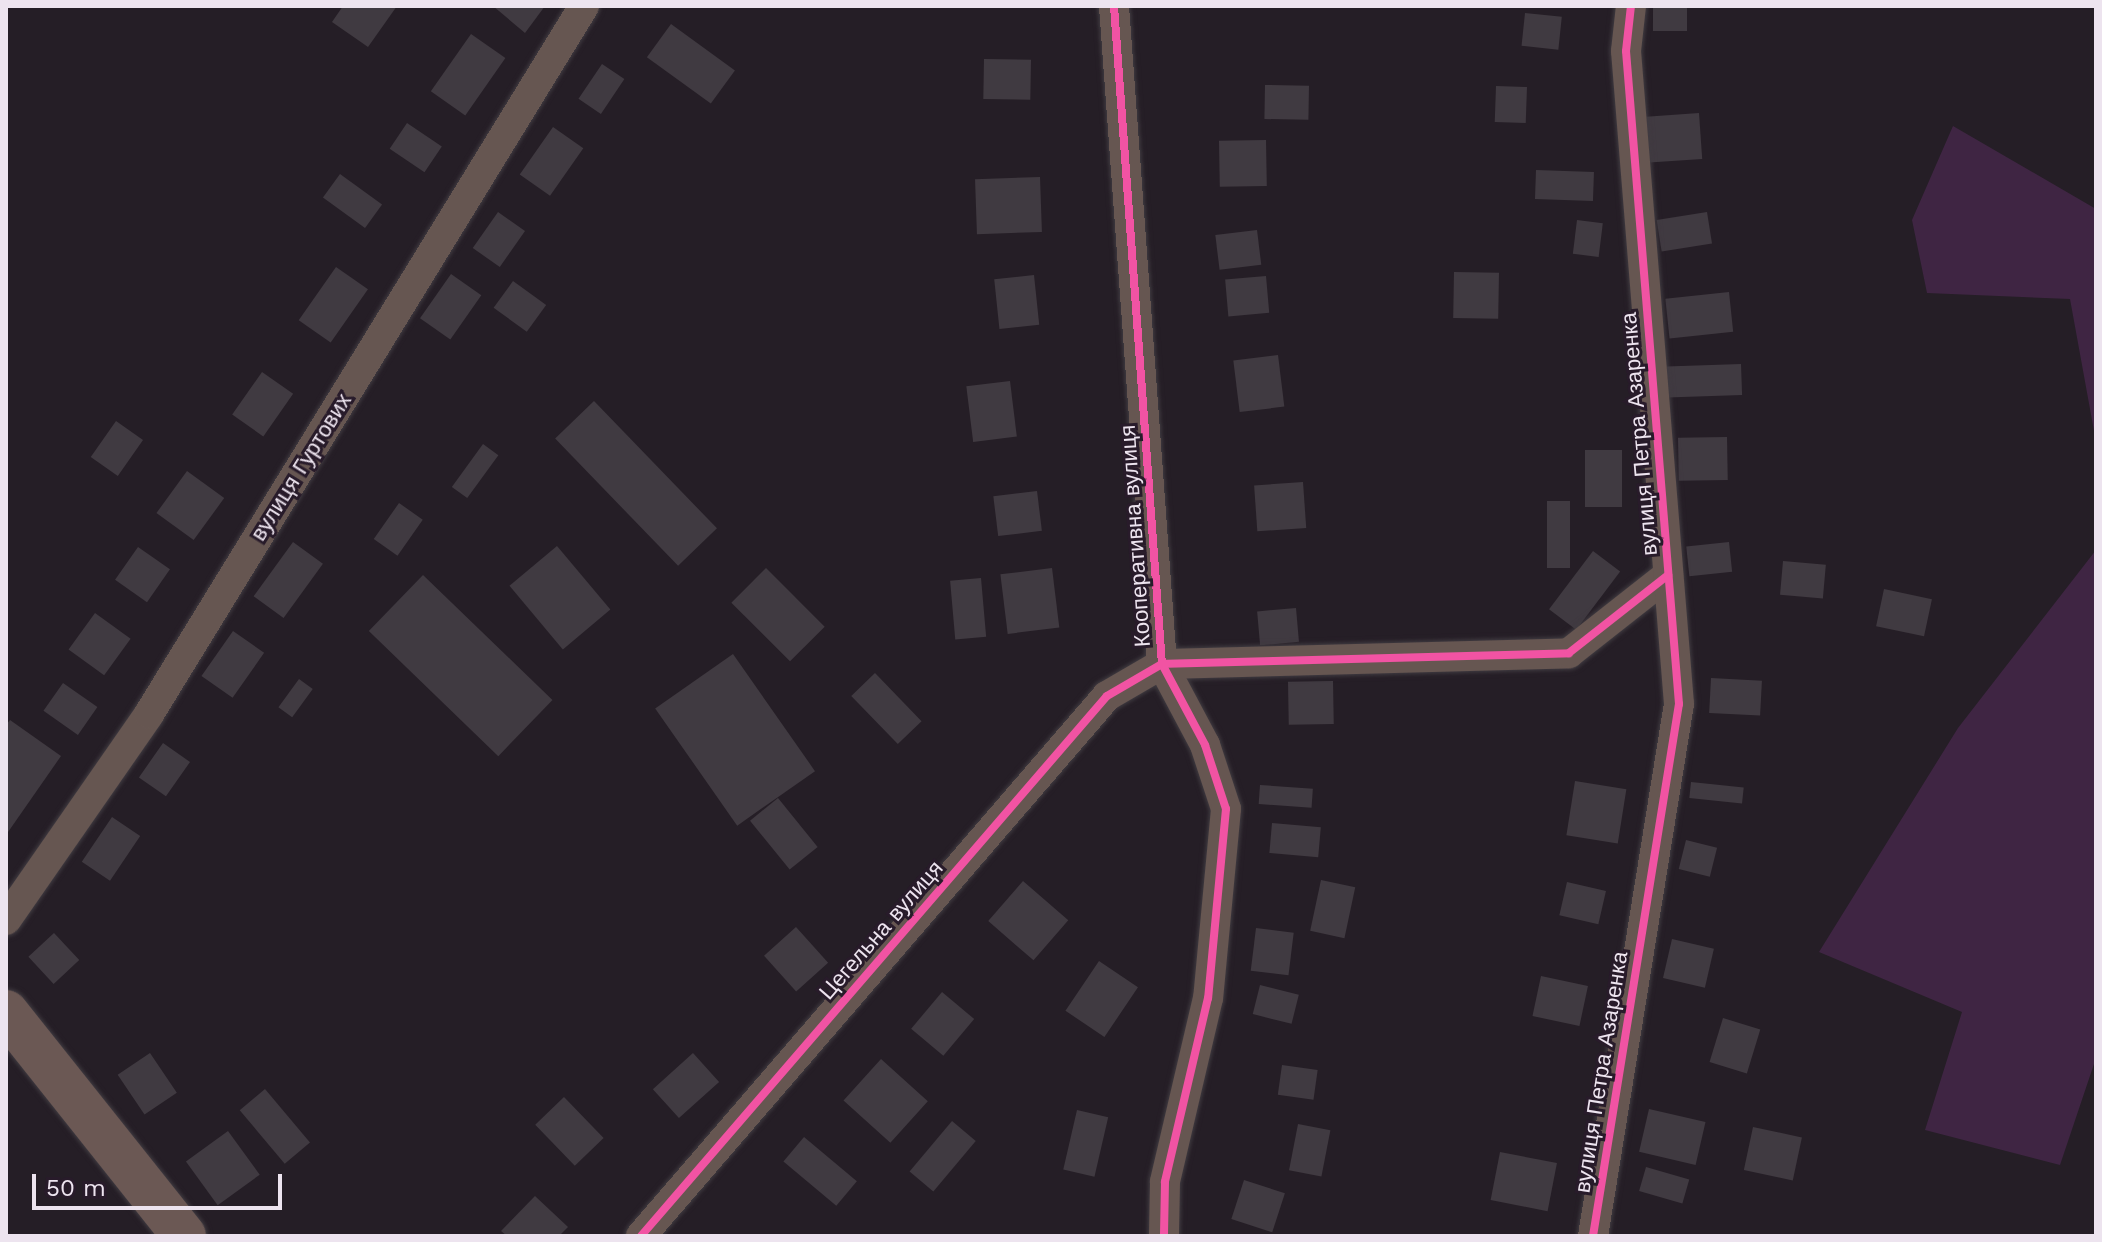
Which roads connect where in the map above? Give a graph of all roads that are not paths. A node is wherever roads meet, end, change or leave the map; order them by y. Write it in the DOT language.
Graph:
graph roads {
  1 [pos="584,6"];
  2 [pos="1114,6"];
  3 [pos="1631,6"];
  4 [pos="1668,575"];
  5 [pos="1162,664"];
  6 [pos="6,920"];
  7 [pos="6,1012"];
  8 [pos="184,1236"];
  9 [pos="641,1236"];
  10 [pos="1164,1236"];
  11 [pos="1593,1236"];
  1 -- 6 [label="street, вулиця Гуртових"];
  2 -- 5 [label="street, Кооперативна вулиця"];
  3 -- 4 [label="street, вулиця Петра Азаренка"];
  4 -- 5 [label="street"];
  4 -- 11 [label="street, вулиця Петра Азаренка"];
  5 -- 9 [label="street, Цегельна вулиця"];
  5 -- 10 [label="street, Кооперативна вулиця"];
  7 -- 8 [label="street"];
}
